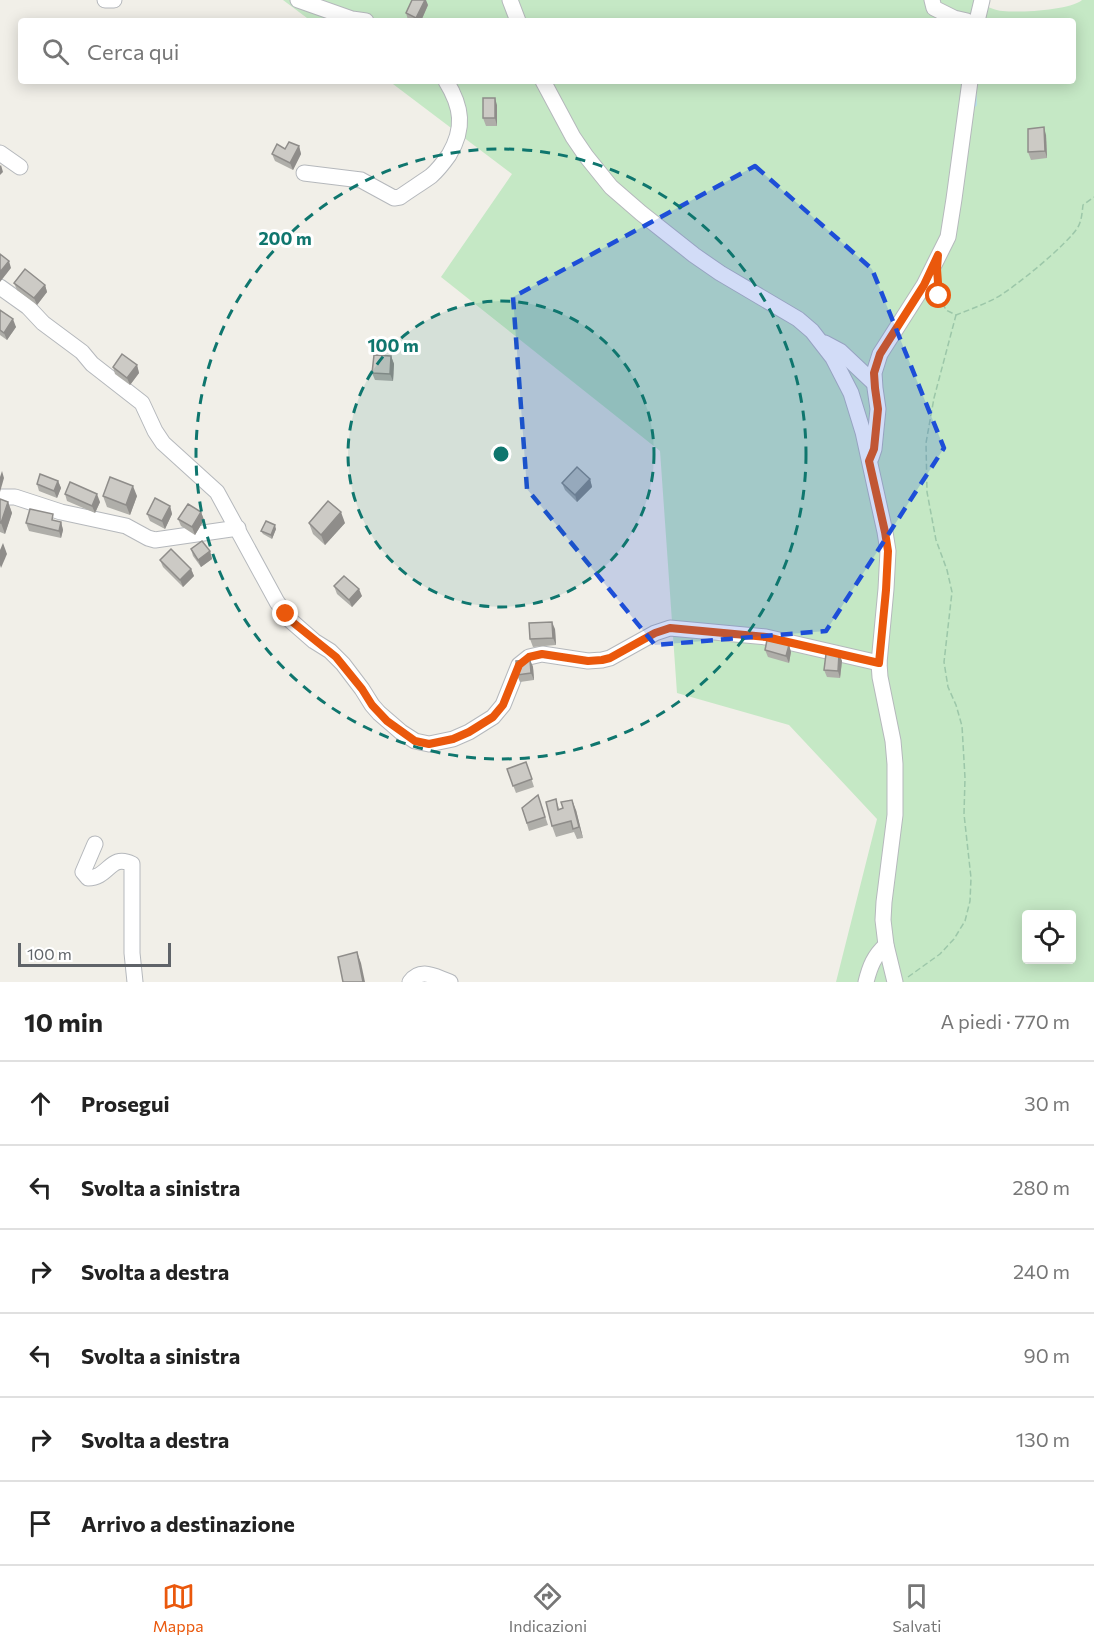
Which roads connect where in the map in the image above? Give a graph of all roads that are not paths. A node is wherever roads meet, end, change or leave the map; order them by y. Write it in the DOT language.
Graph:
graph roads {
  1 [pos="105,0"];
  2 [pos="114,0"];
  3 [pos="298,0"];
  4 [pos="510,0"];
  5 [pos="932,0"];
  6 [pos="982,0"];
  7 [pos="349,18"];
  8 [pos="517,18"];
  9 [pos="954,18"];
  10 [pos="978,18"];
  11 [pos="448,84"];
  12 [pos="545,84"];
  13 [pos="970,84"];
  14 [pos="0,153"];
  15 [pos="20,167"];
  16 [pos="304,173"];
  17 [pos="0,287"];
  18 [pos="822,342"];
  19 [pos="874,383"];
  20 [pos="869,461"];
  21 [pos="0,497"];
  22 [pos="238,528"];
  23 [pos="879,663"];
  24 [pos="95,844"];
  25 [pos="886,945"];
  26 [pos="901,980"];
  27 [pos="135,982"];
  28 [pos="410,982"];
  29 [pos="450,982"];
  30 [pos="866,982"];
  1 -- 2 [label="street"];
  3 -- 7 [label="street"];
  4 -- 8 [label="street"];
  5 -- 9 [label="street"];
  6 -- 10 [label="street"];
  11 -- 16 [label="street"];
  12 -- 18 [label="street"];
  13 -- 19 [label="street"];
  14 -- 15 [label="street"];
  17 -- 22 [label="street"];
  18 -- 19 [label="street"];
  18 -- 20 [label="street"];
  19 -- 20 [label="street"];
  20 -- 23 [label="street"];
  21 -- 22 [label="street"];
  22 -- 23 [label="street"];
  23 -- 25 [label="street"];
  24 -- 27 [label="street"];
  25 -- 26 [label="street"];
  25 -- 30 [label="street"];
  28 -- 29 [label="street"];
}
